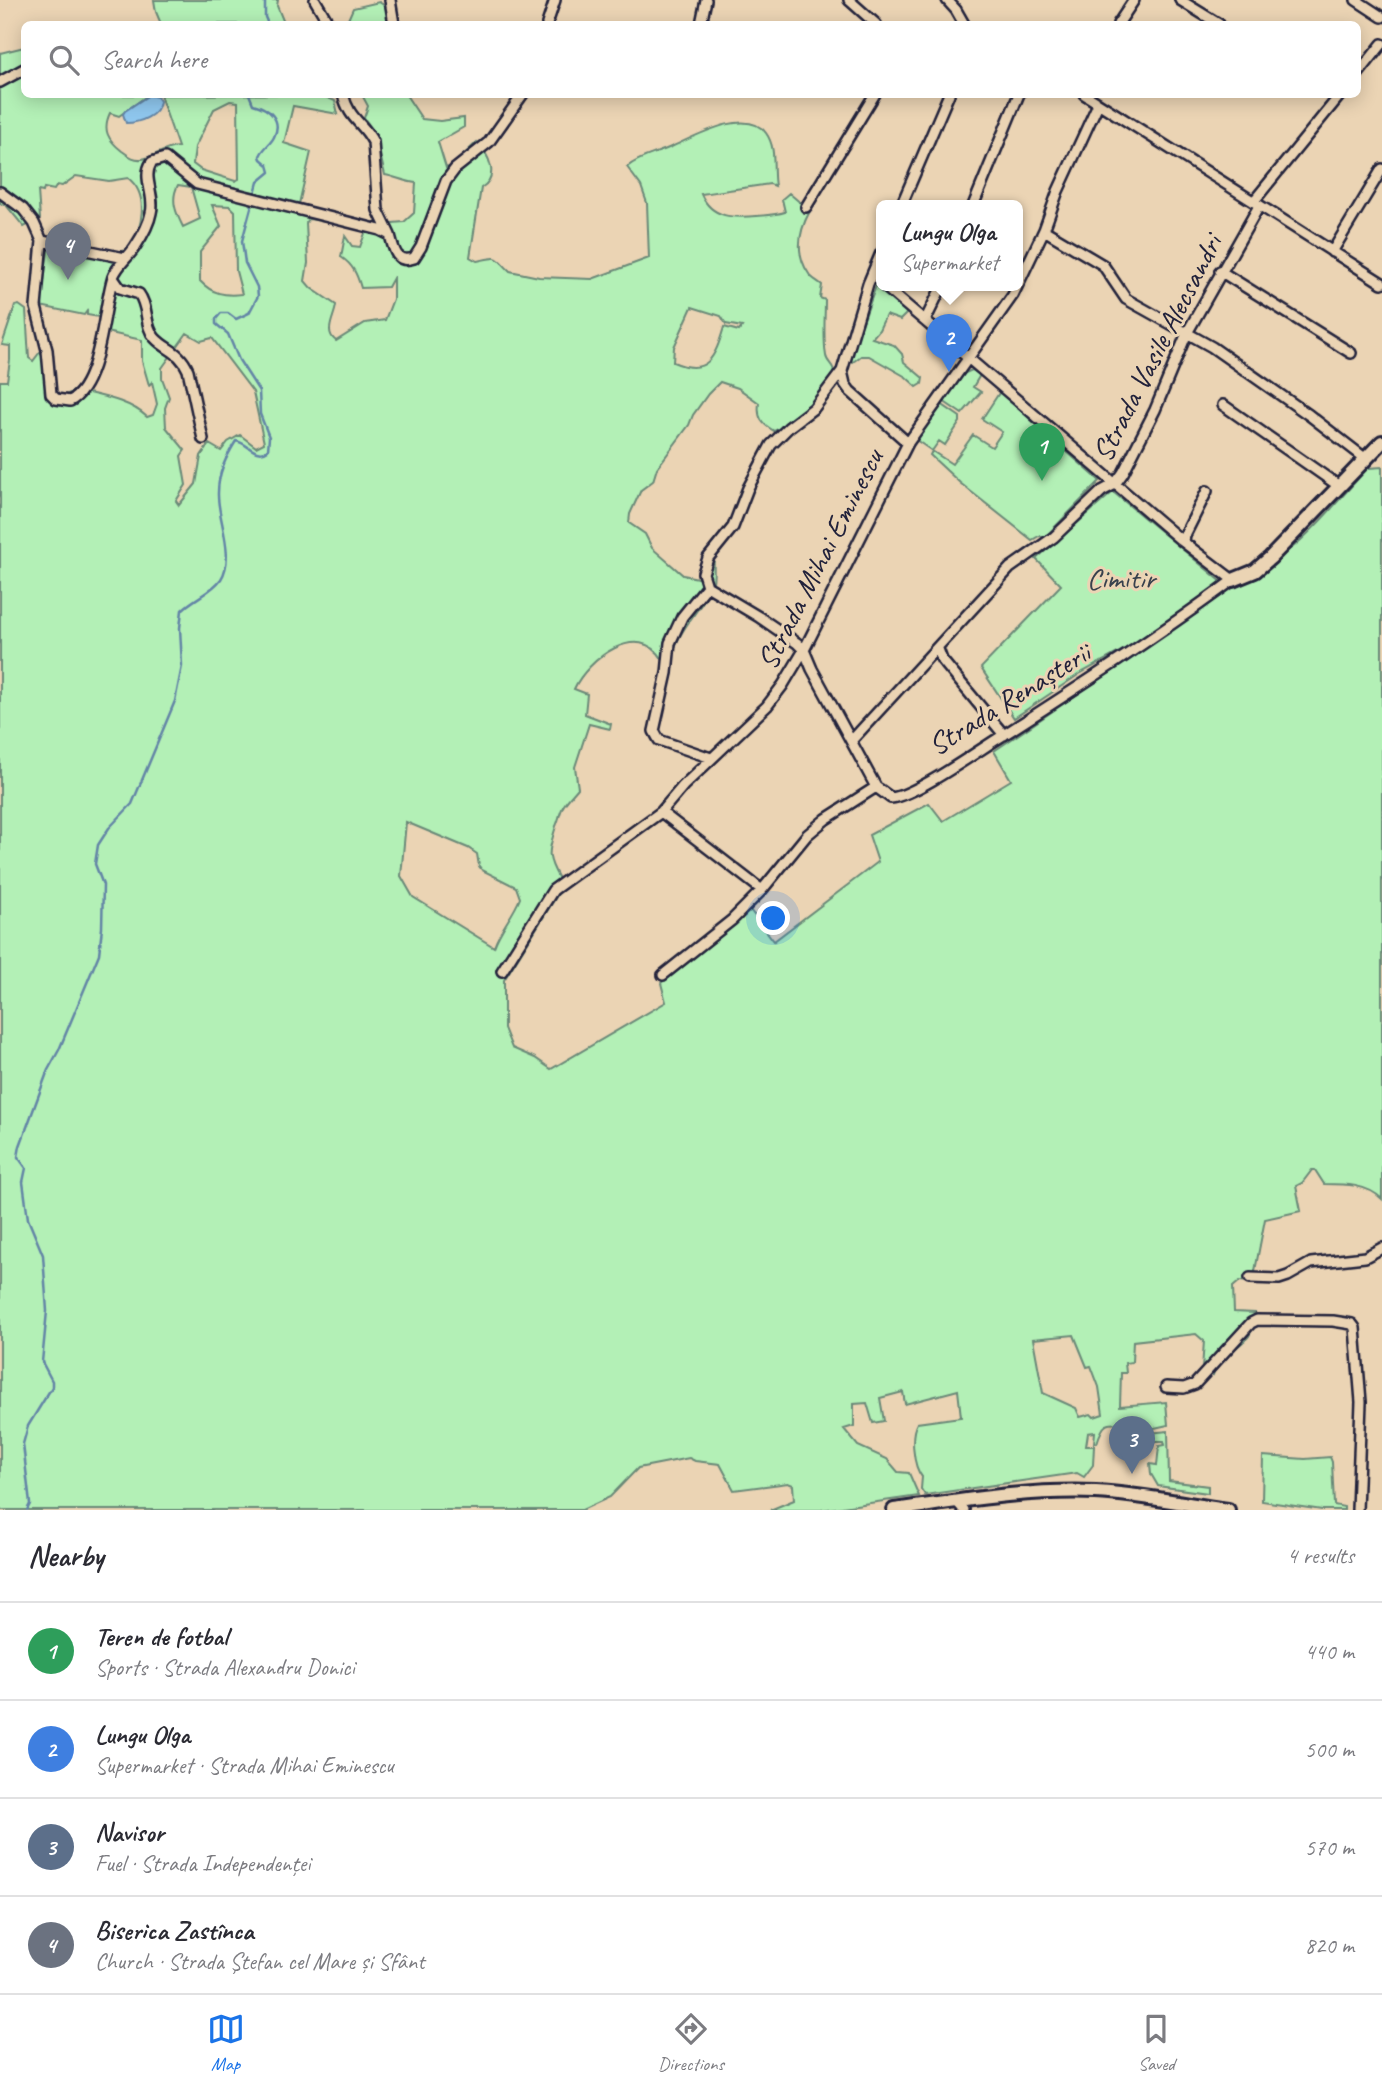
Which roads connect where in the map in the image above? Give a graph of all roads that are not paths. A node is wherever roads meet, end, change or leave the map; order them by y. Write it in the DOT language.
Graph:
graph roads {
  1 [pos="315,0"];
  2 [pos="390,0"];
  3 [pos="555,0"];
  4 [pos="706,0"];
  5 [pos="849,0"];
  6 [pos="947,0"];
  7 [pos="1134,0"];
  8 [pos="1180,0"];
  9 [pos="1356,0"];
  10 [pos="1382,17"];
  11 [pos="327,21"];
  12 [pos="394,21"];
  13 [pos="548,21"];
  14 [pos="702,21"];
  15 [pos="873,21"];
  16 [pos="962,21"];
  17 [pos="1120,21"];
  18 [pos="1214,21"];
  19 [pos="1382,44"];
  20 [pos="1361,69"];
  21 [pos="21,71"];
  22 [pos="0,82"];
  23 [pos="344,98"];
  24 [pos="520,98"];
  25 [pos="873,98"];
  26 [pos="947,98"];
  27 [pos="1017,98"];
  28 [pos="1090,98"];
  29 [pos="1335,98"];
  30 [pos="1098,104"];
  31 [pos="1382,170"];
  32 [pos="0,192"];
  33 [pos="904,200"];
  34 [pos="975,200"];
  35 [pos="1256,203"];
  36 [pos="806,207"];
  37 [pos="1044,230"];
  38 [pos="390,235"];
  39 [pos="42,241"];
  40 [pos="1332,251"];
  41 [pos="125,258"];
  42 [pos="876,263"];
  43 [pos="874,267"];
  44 [pos="1220,271"];
  45 [pos="1023,274"];
  46 [pos="876,276"];
  47 [pos="113,278"];
  48 [pos="1382,283"];
  49 [pos="890,291"];
  50 [pos="940,291"];
  51 [pos="1015,291"];
  52 [pos="925,321"];
  53 [pos="1187,333"];
  54 [pos="1351,354"];
  55 [pos="968,357"];
  56 [pos="842,371"];
  57 [pos="1223,405"];
  58 [pos="203,439"];
  59 [pos="1382,442"];
  60 [pos="908,443"];
  61 [pos="1366,459"];
  62 [pos="1115,484"];
  63 [pos="1339,486"];
  64 [pos="1207,491"];
  65 [pos="1182,541"];
  66 [pos="1233,580"];
  67 [pos="707,586"];
  68 [pos="938,649"];
  69 [pos="804,650"];
  70 [pos="794,666"];
  71 [pos="812,669"];
  72 [pos="1003,735"];
  73 [pos="852,740"];
  74 [pos="710,758"];
  75 [pos="876,787"];
  76 [pos="661,812"];
  77 [pos="762,890"];
  78 [pos="502,971"];
  79 [pos="663,975"];
  80 [pos="1382,1248"];
  81 [pos="1250,1278"];
  82 [pos="1166,1387"];
  83 [pos="960,1506"];
  84 [pos="894,1510"];
  85 [pos="901,1510"];
  86 [pos="1228,1510"];
  87 [pos="1357,1510"];
  1 -- 11 [label="street"];
  2 -- 12 [label="street"];
  3 -- 13 [label="street"];
  4 -- 14 [label="street"];
  5 -- 15 [label="street"];
  6 -- 16 [label="street"];
  7 -- 17 [label="street"];
  8 -- 18 [label="street"];
  9 -- 10 [label="street"];
  19 -- 20 [label="street"];
  21 -- 22 [label="street"];
  23 -- 38 [label="street"];
  24 -- 38 [label="street"];
  25 -- 36 [label="street"];
  26 -- 33 [label="street"];
  27 -- 34 [label="street"];
  28 -- 30 [label="street"];
  29 -- 35 [label="street, Strada Vasile Alecsandri"];
  30 -- 35 [label="street"];
  30 -- 37 [label="street, Strada Mihai Eminescu"];
  31 -- 40 [label="street"];
  32 -- 39 [label="street"];
  35 -- 40 [label="street"];
  35 -- 44 [label="street, Strada Vasile Alecsandri"];
  37 -- 45 [label="street, Strada Mihai Eminescu"];
  37 -- 53 [label="street"];
  38 -- 41 [label="street"];
  39 -- 41 [label="street"];
  39 -- 47 [label="street"];
  40 -- 48 [label="street"];
  41 -- 47 [label="street"];
  42 -- 43 [label="street"];
  43 -- 46 [label="street"];
  43 -- 56 [label="street"];
  44 -- 53 [label="street, Strada Vasile Alecsandri"];
  44 -- 54 [label="street"];
  47 -- 58 [label="street"];
  49 -- 52 [label="street"];
  50 -- 52 [label="street"];
  51 -- 55 [label="street, Strada Mihai Eminescu"];
  52 -- 55 [label="street"];
  53 -- 61 [label="street"];
  53 -- 62 [label="street, Strada Vasile Alecsandri"];
  55 -- 60 [label="street, Strada Mihai Eminescu"];
  55 -- 62 [label="street"];
  56 -- 60 [label="street"];
  56 -- 67 [label="street"];
  57 -- 63 [label="street"];
  59 -- 61 [label="main road, Strada Renașterii"];
  60 -- 69 [label="street, Strada Mihai Eminescu"];
  61 -- 63 [label="main road, Strada Renașterii"];
  62 -- 65 [label="street"];
  62 -- 68 [label="street, Strada Vasile Alecsandri"];
  63 -- 66 [label="main road, Strada Renașterii"];
  64 -- 65 [label="street"];
  65 -- 66 [label="street"];
  66 -- 72 [label="street, Strada Renașterii"];
  67 -- 69 [label="street"];
  67 -- 74 [label="street"];
  68 -- 72 [label="street"];
  68 -- 73 [label="street, Strada Vasile Alecsandri"];
  69 -- 70 [label="street, Strada Mihai Eminescu"];
  69 -- 71 [label="street"];
  70 -- 71 [label="street"];
  70 -- 74 [label="street, Strada Mihai Eminescu"];
  71 -- 73 [label="street"];
  72 -- 75 [label="street, Strada Renașterii"];
  73 -- 75 [label="street"];
  74 -- 76 [label="street, Strada Mihai Eminescu"];
  75 -- 77 [label="street"];
  76 -- 77 [label="street"];
  76 -- 78 [label="street, Strada Mihai Eminescu"];
  77 -- 79 [label="street"];
  80 -- 81 [label="street"];
  82 -- 87 [label="street"];
  83 -- 85 [label="main road"];
  83 -- 86 [label="main road"];
  84 -- 85 [label="main road"];
}
